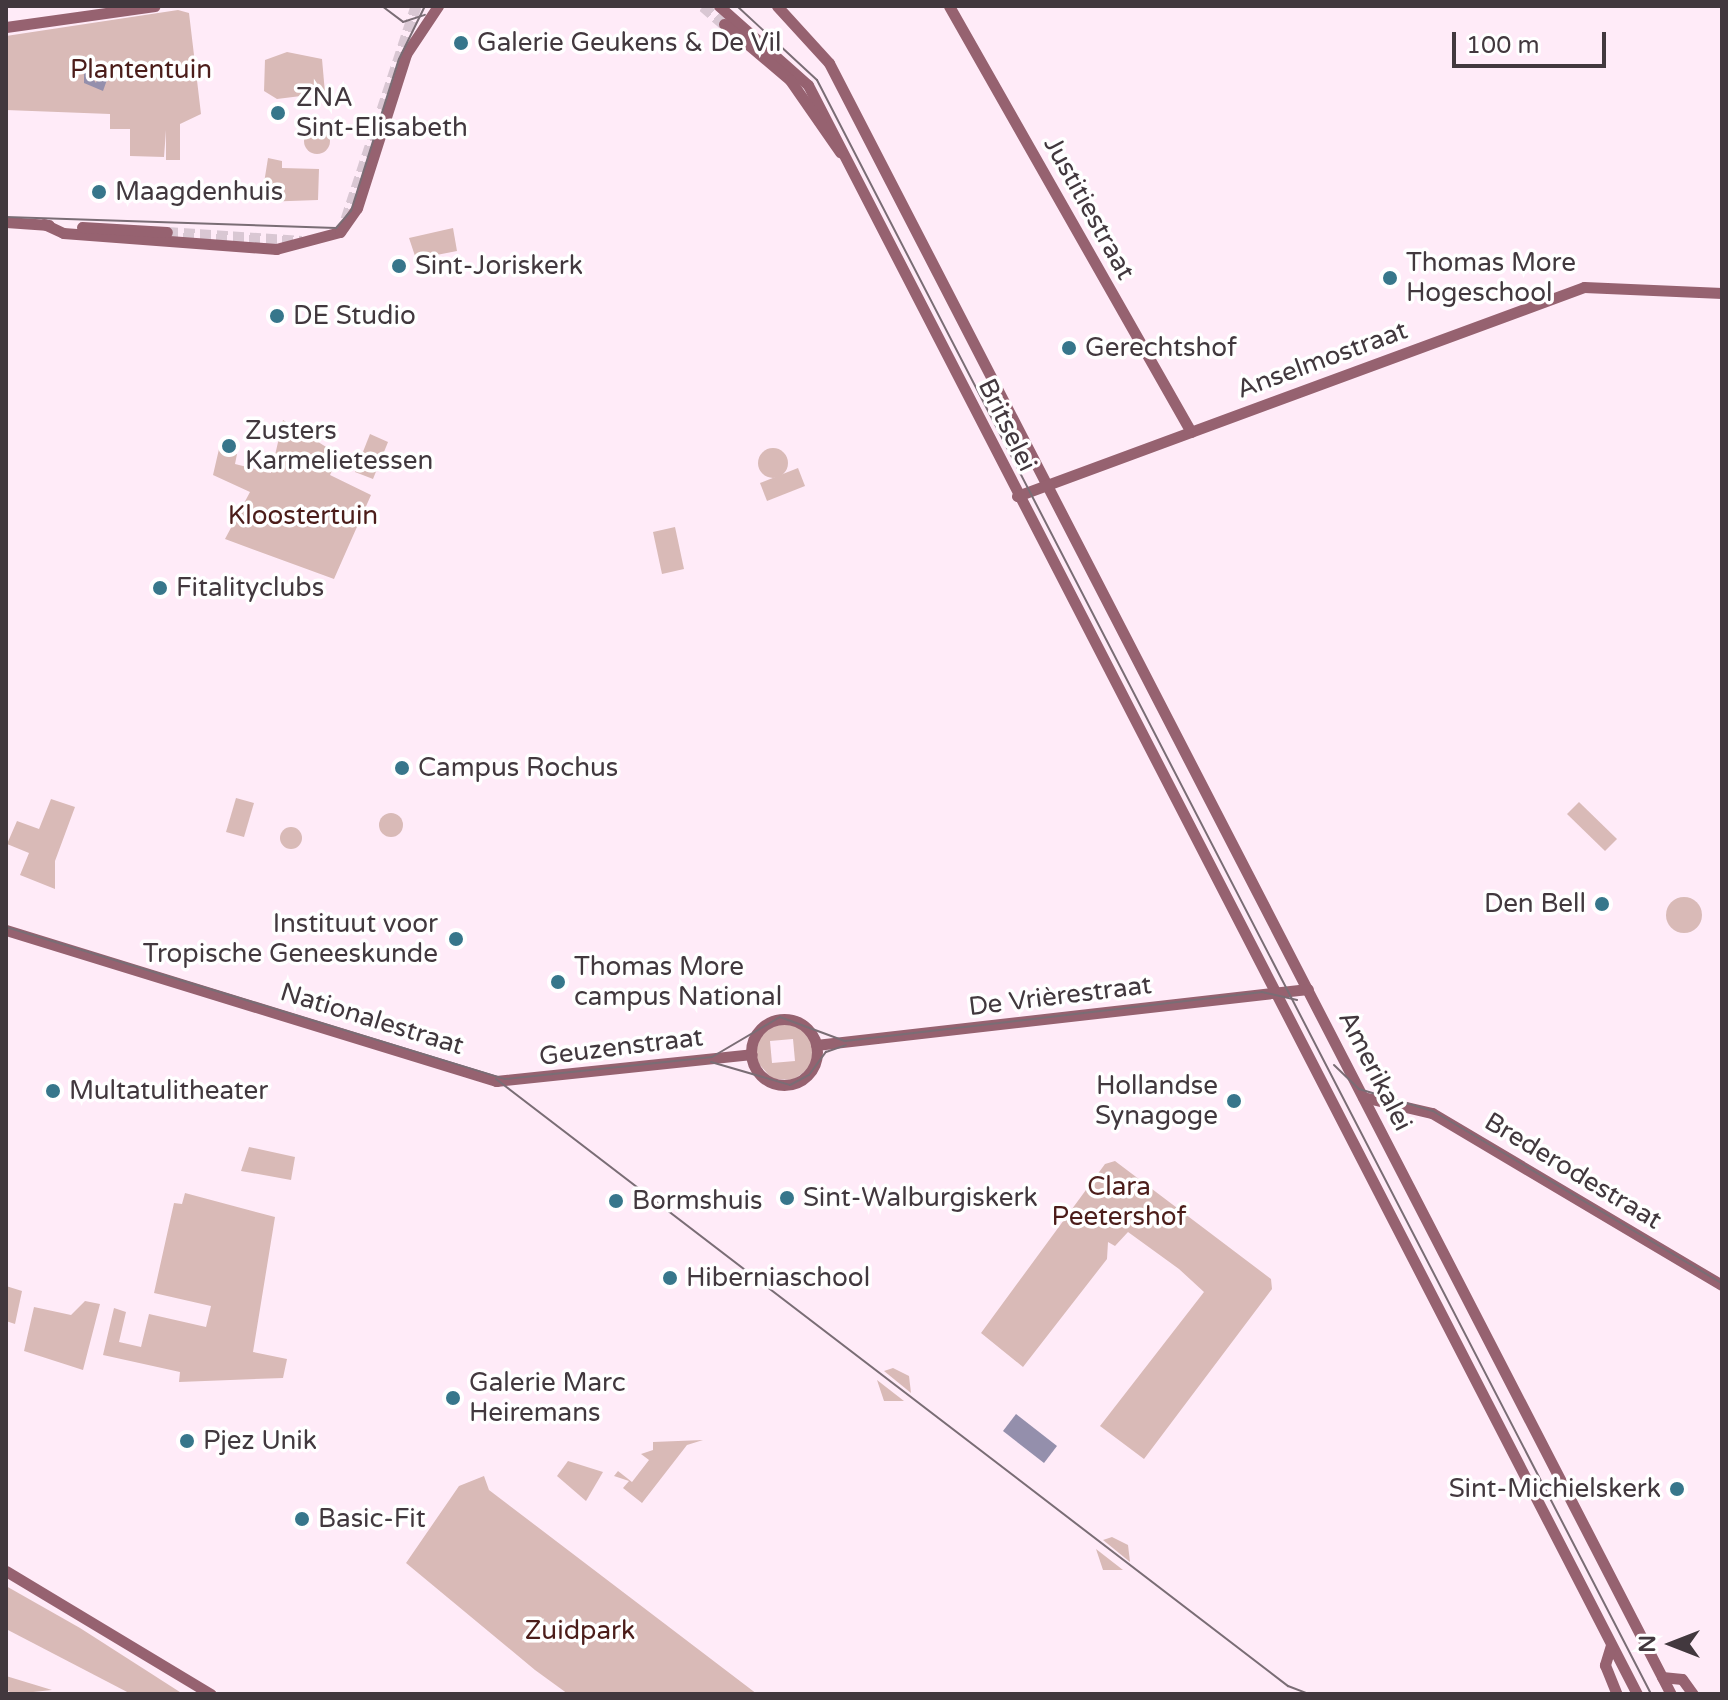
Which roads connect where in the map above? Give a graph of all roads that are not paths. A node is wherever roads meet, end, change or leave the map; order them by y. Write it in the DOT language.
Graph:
graph roads {
  1 [pos="155,6"];
  2 [pos="438,6"];
  3 [pos="719,6"];
  4 [pos="777,6"];
  5 [pos="949,6"];
  6 [pos="724,24"];
  7 [pos="6,27"];
  8 [pos="844,154"];
  9 [pos="6,222"];
  10 [pos="44,224"];
  11 [pos="167,232"];
  12 [pos="1722,293"];
  13 [pos="1191,432"];
  14 [pos="1050,485"];
  15 [pos="1017,496"];
  16 [pos="6,930"];
  17 [pos="1308,989"];
  18 [pos="1275,994"];
  19 [pos="816,1045"];
  20 [pos="752,1054"];
  21 [pos="496,1081"];
  22 [pos="1363,1097"];
  23 [pos="1398,1104"];
  24 [pos="1379,1129"];
  25 [pos="1722,1285"];
  26 [pos="6,1571"];
  27 [pos="1611,1645"];
  28 [pos="1662,1677"];
  29 [pos="211,1694"];
  30 [pos="1617,1694"];
  31 [pos="1637,1694"];
  32 [pos="1671,1694"];
  33 [pos="1693,1694"];
  1 -- 7 [label="street"];
  2 -- 10 [label="street"];
  3 -- 8 [label="street, Britselei"];
  4 -- 14 [label="street, Britselei"];
  5 -- 13 [label="street, Justitiestraat"];
  6 -- 8 [label="street"];
  8 -- 15 [label="street, Britselei"];
  9 -- 10 [label="street"];
  10 -- 11 [label="street"];
  12 -- 13 [label="street, Anselmostraat"];
  13 -- 14 [label="street, Anselmostraat"];
  14 -- 15 [label="street, Britselei"];
  14 -- 17 [label="street, Amerikalei"];
  15 -- 18 [label="street, Amerikalei"];
  16 -- 21 [label="street, Nationalestraat"];
  17 -- 18 [label="street, De Vrièrestraat"];
  17 -- 22 [label="street, Amerikalei"];
  18 -- 19 [label="street, De Vrièrestraat"];
  18 -- 27 [label="street, Amerikalei"];
  19 -- 20 [label="street"];
  19 -- 20 [label="street"];
  20 -- 21 [label="street, Geuzenstraat"];
  22 -- 23 [label="street, Brederodestraat"];
  22 -- 24 [label="street, Amerikalei"];
  23 -- 24 [label="street"];
  23 -- 25 [label="street, Brederodestraat"];
  24 -- 28 [label="street, Amerikalei"];
  26 -- 29 [label="street"];
  27 -- 30 [label="street, Amerikalei"];
  27 -- 31 [label="street, Amerikalei"];
  28 -- 32 [label="street, Amerikalei"];
  28 -- 33 [label="street"];
}
